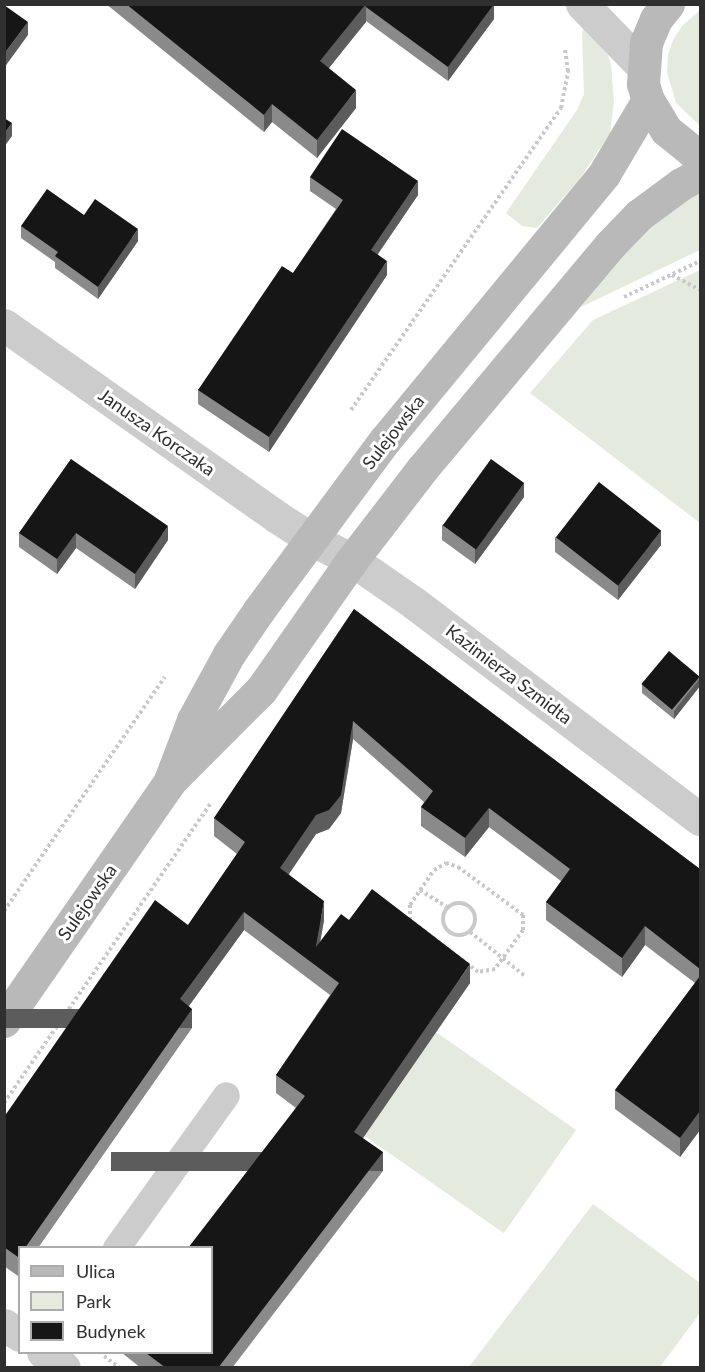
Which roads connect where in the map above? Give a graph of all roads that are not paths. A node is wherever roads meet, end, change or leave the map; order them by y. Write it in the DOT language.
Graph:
graph roads {
  1 [pos="582,4"];
  2 [pos="668,4"];
  3 [pos="642,66"];
  4 [pos="648,100"];
  5 [pos="700,154"];
  6 [pos="700,174"];
  7 [pos="4,325"];
  8 [pos="311,539"];
  9 [pos="352,560"];
  10 [pos="169,783"];
  11 [pos="700,819"];
  12 [pos="4,1021"];
  13 [pos="226,1095"];
  14 [pos="117,1246"];
  15 [pos="4,1325"];
  16 [pos="18,1334"];
  17 [pos="44,1354"];
  18 [pos="64,1368"];
  1 -- 3 [label="street"];
  2 -- 3 [label="main road"];
  3 -- 4 [label="main road"];
  4 -- 5 [label="main road"];
  4 -- 8 [label="main road, Sulejowska"];
  6 -- 9 [label="main road, Sulejowska"];
  7 -- 8 [label="street, Janusza Korczaka"];
  8 -- 9 [label="street, Kazimierza Szmidta"];
  8 -- 10 [label="main road, Sulejowska"];
  9 -- 10 [label="main road, Sulejowska"];
  9 -- 11 [label="street, Kazimierza Szmidta"];
  10 -- 12 [label="main road, Sulejowska"];
  13 -- 14 [label="lane"];
  15 -- 16 [label="street"];
  17 -- 18 [label="street"];
}
